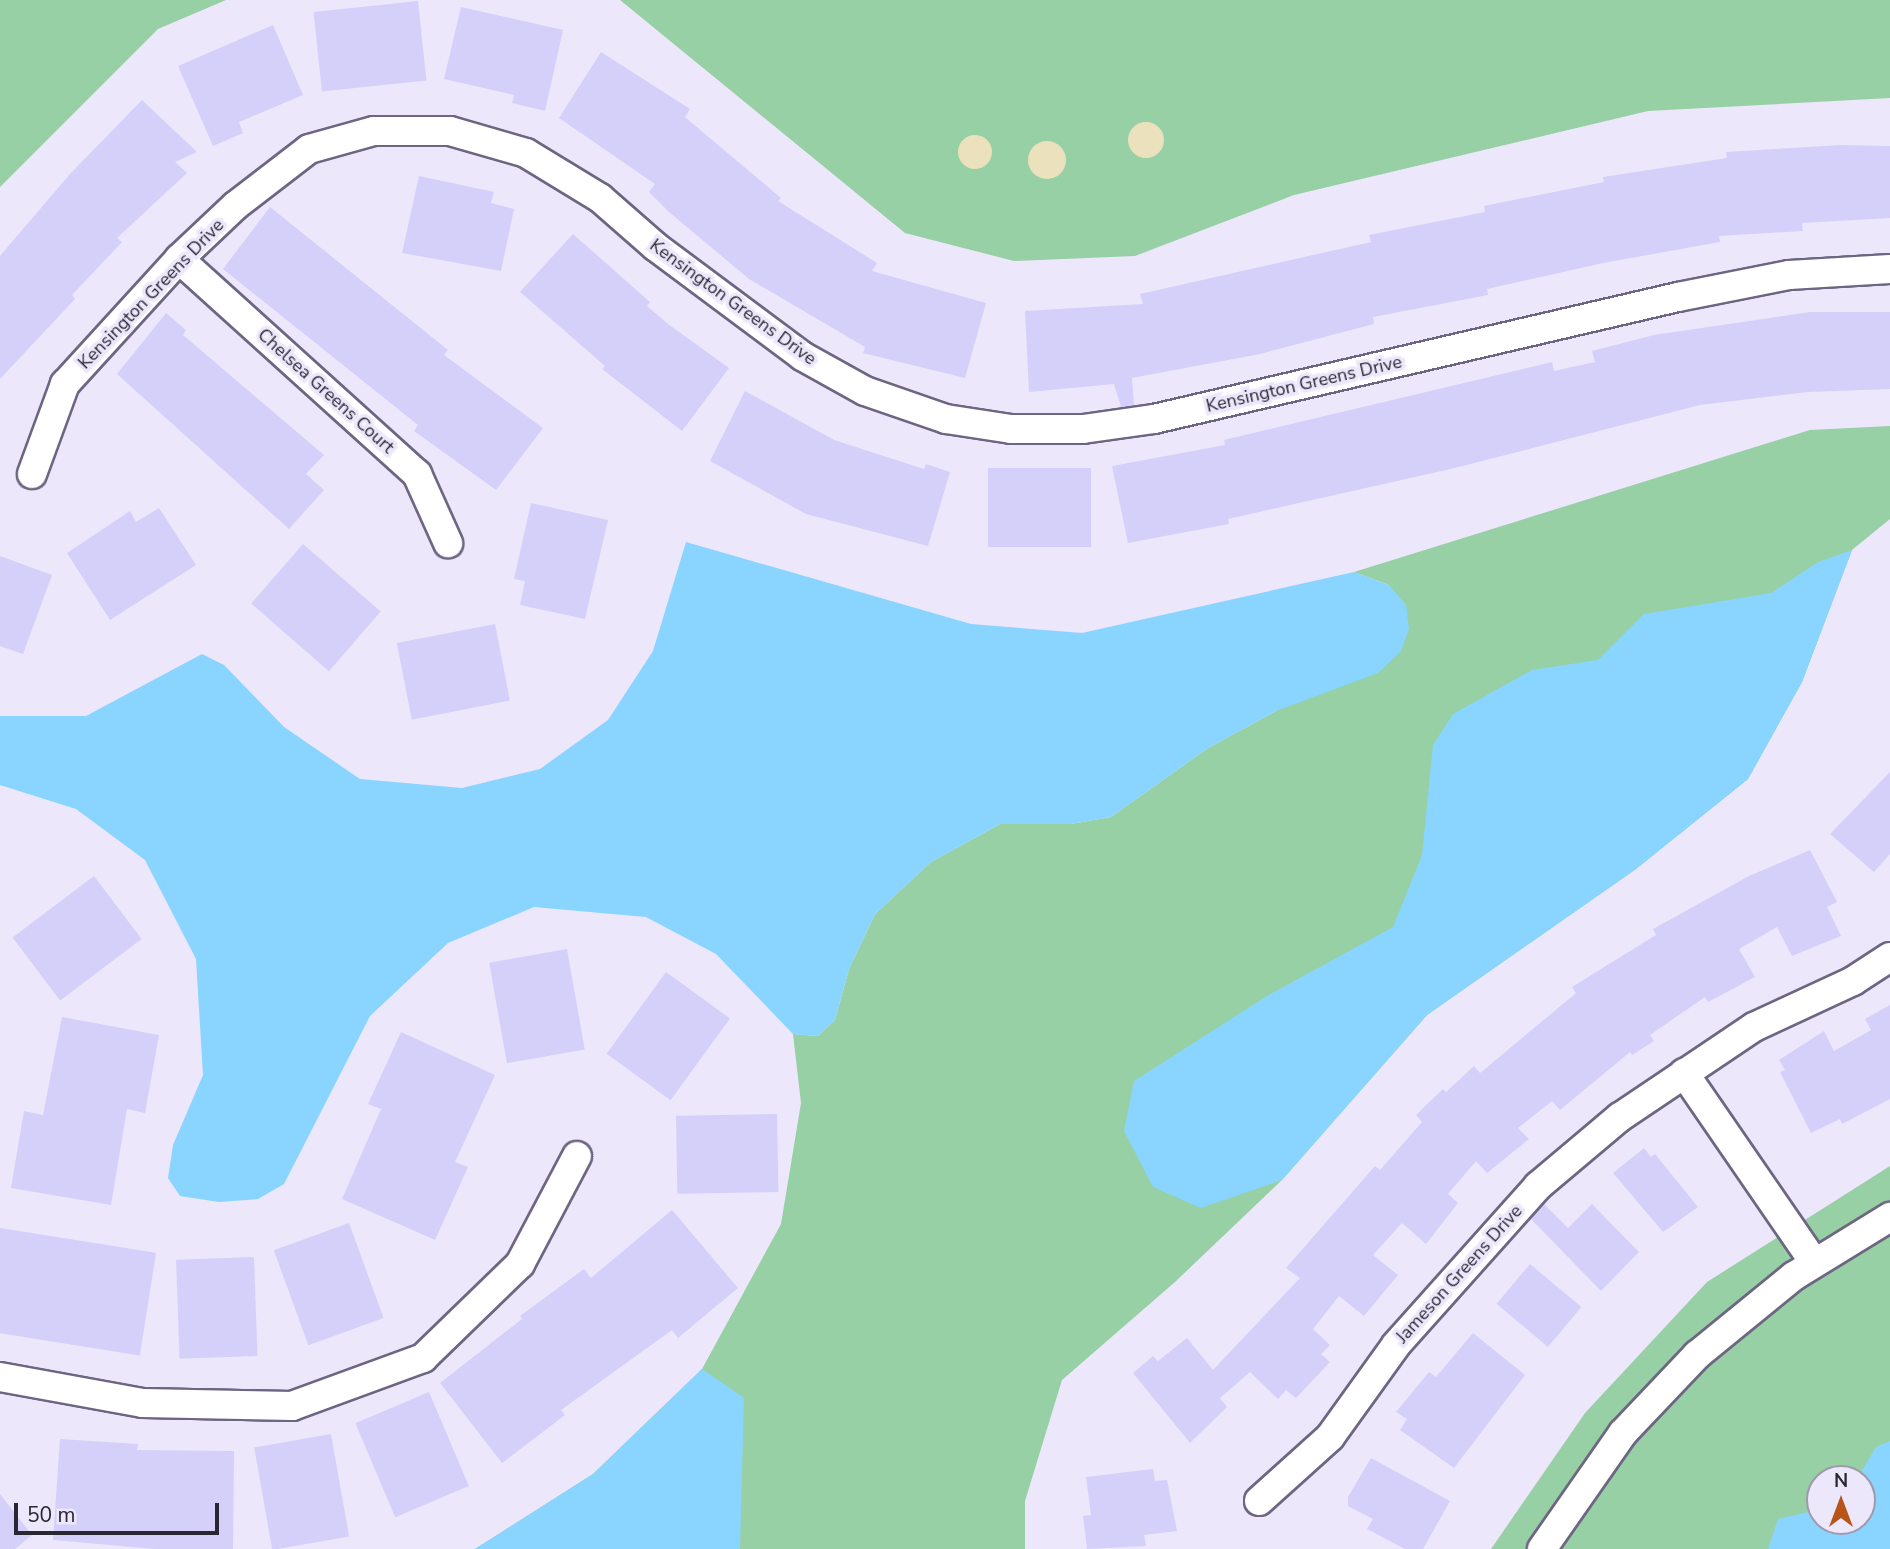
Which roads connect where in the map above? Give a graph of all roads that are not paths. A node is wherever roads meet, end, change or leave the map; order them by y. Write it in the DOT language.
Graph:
graph roads {
  1 [pos="179,259"];
  2 [pos="1890,268"];
  3 [pos="32,474"];
  4 [pos="448,543"];
  5 [pos="1890,957"];
  6 [pos="1685,1073"];
  7 [pos="577,1156"];
  8 [pos="1890,1217"];
  9 [pos="1814,1262"];
  10 [pos="0,1377"];
  11 [pos="1259,1500"];
  12 [pos="1542,1549"];
  1 -- 2 [label="street, Kensington Greens Drive"];
  1 -- 3 [label="street, Kensington Greens Drive"];
  1 -- 4 [label="street, Chelsea Greens Court"];
  5 -- 6 [label="street, Jameson Greens Drive"];
  6 -- 9 [label="street"];
  6 -- 11 [label="street, Jameson Greens Drive"];
  7 -- 10 [label="street"];
  8 -- 9 [label="street"];
  9 -- 12 [label="street"];
}
